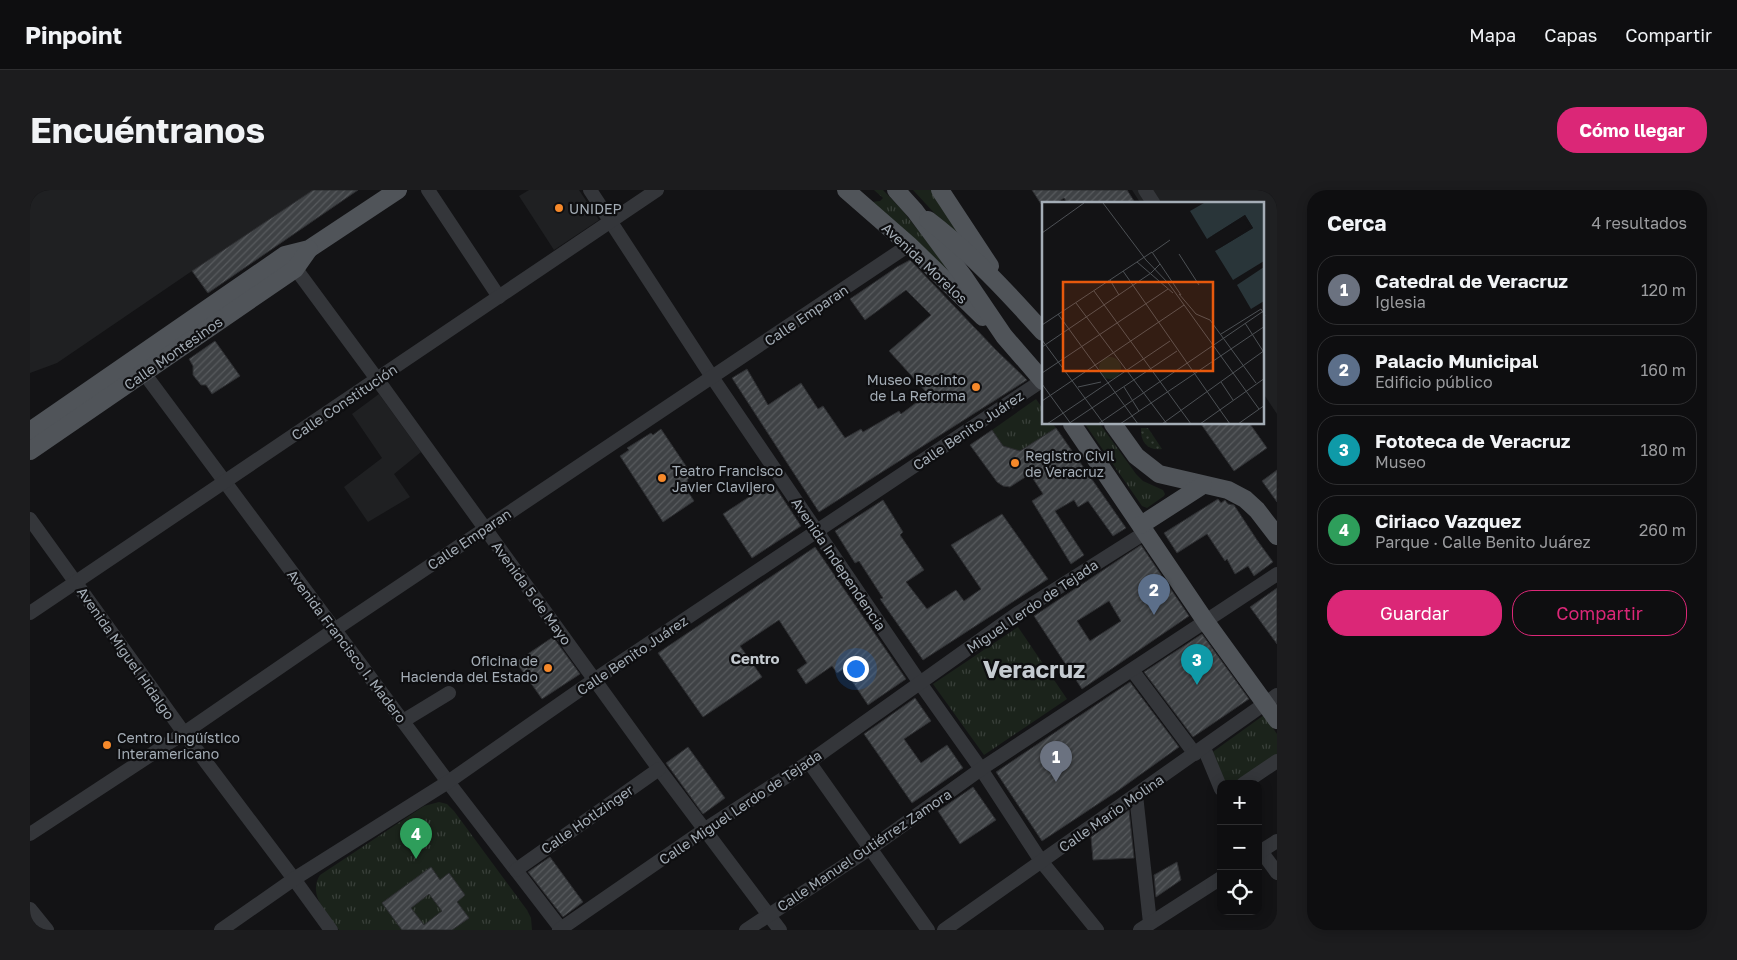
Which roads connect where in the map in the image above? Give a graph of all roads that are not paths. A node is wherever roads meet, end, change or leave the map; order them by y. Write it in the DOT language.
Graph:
graph roads {
  1 [pos="398,190"];
  2 [pos="428,190"];
  3 [pos="590,190"];
  4 [pos="657,190"];
  5 [pos="846,190"];
  6 [pos="940,190"];
  7 [pos="1145,190"];
  8 [pos="897,191"];
  9 [pos="1153,202"];
  10 [pos="915,210"];
  11 [pos="612,221"];
  12 [pos="909,245"];
  13 [pos="290,262"];
  14 [pos="500,297"];
  15 [pos="1012,300"];
  16 [pos="1042,331"];
  17 [pos="1004,336"];
  18 [pos="139,367"];
  19 [pos="712,377"];
  20 [pos="377,379"];
  21 [pos="1042,380"];
  22 [pos="1042,382"];
  23 [pos="1073,425"];
  24 [pos="1114,425"];
  25 [pos="30,432"];
  26 [pos="30,451"];
  27 [pos="224,482"];
  28 [pos="1203,485"];
  29 [pos="30,519"];
  30 [pos="486,529"];
  31 [pos="1144,529"];
  32 [pos="817,532"];
  33 [pos="1277,536"];
  34 [pos="1277,574"];
  35 [pos="76,582"];
  36 [pos="30,614"];
  37 [pos="1206,622"];
  38 [pos="334,630"];
  39 [pos="1132,670"];
  40 [pos="594,680"];
  41 [pos="920,683"];
  42 [pos="449,693"];
  43 [pos="1271,699"];
  44 [pos="1277,720"];
  45 [pos="403,721"];
  46 [pos="184,734"];
  47 [pos="1200,751"];
  48 [pos="1277,761"];
  49 [pos="809,762"];
  50 [pos="659,769"];
  51 [pos="981,769"];
  52 [pos="1249,780"];
  53 [pos="448,782"];
  54 [pos="1217,782"];
  55 [pos="1136,796"];
  56 [pos="704,830"];
  57 [pos="30,834"];
  58 [pos="1277,841"];
  59 [pos="871,848"];
  60 [pos="1262,851"];
  61 [pos="1262,854"];
  62 [pos="1041,861"];
  63 [pos="516,870"];
  64 [pos="1277,872"];
  65 [pos="294,879"];
  66 [pos="1217,881"];
  67 [pos="30,908"];
  68 [pos="769,915"];
  69 [pos="1145,927"];
  70 [pos="46,930"];
  71 [pos="220,930"];
  72 [pos="330,930"];
  73 [pos="561,930"];
  74 [pos="746,930"];
  75 [pos="780,930"];
  76 [pos="928,930"];
  77 [pos="944,930"];
  78 [pos="1097,930"];
  1 -- 13 [label="main road, Calle Montesinos"];
  2 -- 14 [label="street"];
  3 -- 11 [label="street, Avenida Independencia"];
  4 -- 11 [label="street, Calle Constitución"];
  5 -- 12 [label="main road, Avenida Morelos"];
  6 -- 15 [label="main road"];
  7 -- 9 [label="street"];
  8 -- 10 [label="main road"];
  10 -- 15 [label="main road"];
  10 -- 17 [label="main road"];
  11 -- 14 [label="street, Calle Constitución"];
  11 -- 19 [label="street, Avenida Independencia"];
  12 -- 17 [label="main road, Avenida Morelos"];
  12 -- 19 [label="street, Calle Emparan"];
  13 -- 18 [label="main road, Calle Montesinos"];
  13 -- 20 [label="street, Avenida 5 de Mayo"];
  14 -- 20 [label="street, Calle Constitución"];
  15 -- 16 [label="main road"];
  17 -- 21 [label="main road"];
  18 -- 25 [label="main road, Calle Montesinos"];
  18 -- 26 [label="main road, Calle Montesinos"];
  18 -- 27 [label="street, Avenida Francisco I. Madero"];
  19 -- 30 [label="street, Calle Emparan"];
  19 -- 32 [label="street, Avenida Independencia"];
  20 -- 27 [label="street, Calle Constitución"];
  20 -- 30 [label="street, Avenida 5 de Mayo"];
  22 -- 32 [label="street, Calle Benito Juárez"];
  23 -- 31 [label="main road"];
  24 -- 28 [label="main road"];
  27 -- 35 [label="street, Calle Constitución"];
  27 -- 38 [label="street, Avenida Francisco I. Madero"];
  28 -- 31 [label="main road"];
  28 -- 33 [label="main road"];
  29 -- 35 [label="street, Avenida Miguel Hidalgo"];
  30 -- 38 [label="street, Calle Emparan"];
  30 -- 40 [label="street, Avenida 5 de Mayo"];
  31 -- 37 [label="main road"];
  31 -- 41 [label="street, Miguel Lerdo de Tejada"];
  32 -- 40 [label="street, Calle Benito Juárez"];
  32 -- 41 [label="street, Avenida Independencia"];
  34 -- 37 [label="street, Calle Manuel Gutiérrez Zamora"];
  35 -- 36 [label="street, Calle Constitución"];
  35 -- 46 [label="street, Avenida Miguel Hidalgo"];
  37 -- 39 [label="street, Calle Manuel Gutiérrez Zamora"];
  37 -- 43 [label="main road"];
  38 -- 45 [label="street, Avenida Francisco I. Madero"];
  38 -- 46 [label="street, Calle Emparan"];
  39 -- 47 [label="street"];
  39 -- 51 [label="street, Calle Manuel Gutiérrez Zamora"];
  40 -- 50 [label="street, Avenida 5 de Mayo"];
  40 -- 53 [label="street, Calle Benito Juárez"];
  41 -- 49 [label="street, Calle Miguel Lerdo de Tejada"];
  41 -- 51 [label="street, Avenida Independencia"];
  42 -- 45 [label="street"];
  43 -- 44 [label="main road"];
  43 -- 47 [label="street, Calle Mario Molina"];
  45 -- 53 [label="street, Avenida Francisco I. Madero"];
  46 -- 57 [label="street, Calle Emparan"];
  46 -- 65 [label="street, Avenida Miguel Hidalgo"];
  47 -- 54 [label="street"];
  47 -- 55 [label="street, Calle Mario Molina"];
  48 -- 52 [label="street"];
  49 -- 56 [label="street, Calle Miguel Lerdo de Tejada"];
  49 -- 59 [label="street"];
  50 -- 56 [label="street, Avenida 5 de Mayo"];
  50 -- 63 [label="street, Calle Hotlzinger"];
  51 -- 59 [label="street, Calle Manuel Gutiérrez Zamora"];
  51 -- 62 [label="street, Avenida Independencia"];
  53 -- 63 [label="street, Avenida Francisco I. Madero"];
  53 -- 65 [label="street, Calle Benito Juárez"];
  55 -- 62 [label="street, Calle Mario Molina"];
  55 -- 69 [label="street"];
  56 -- 68 [label="street, Avenida 5 de Mayo"];
  56 -- 73 [label="street, Calle Miguel Lerdo de Tejada"];
  58 -- 60 [label="street"];
  59 -- 68 [label="street, Calle Manuel Gutiérrez Zamora"];
  59 -- 76 [label="street"];
  61 -- 64 [label="street"];
  62 -- 77 [label="street, Calle Mario Molina"];
  62 -- 78 [label="street, Avenida Independencia"];
  63 -- 73 [label="street, Avenida Francisco I. Madero"];
  65 -- 71 [label="street, Calle Benito Juárez"];
  65 -- 72 [label="street, Avenida Miguel Hidalgo"];
  66 -- 69 [label="street"];
  67 -- 70 [label="street"];
  68 -- 74 [label="street, Calle Manuel Gutiérrez Zamora"];
  68 -- 75 [label="street, Avenida 5 de Mayo"];
}
